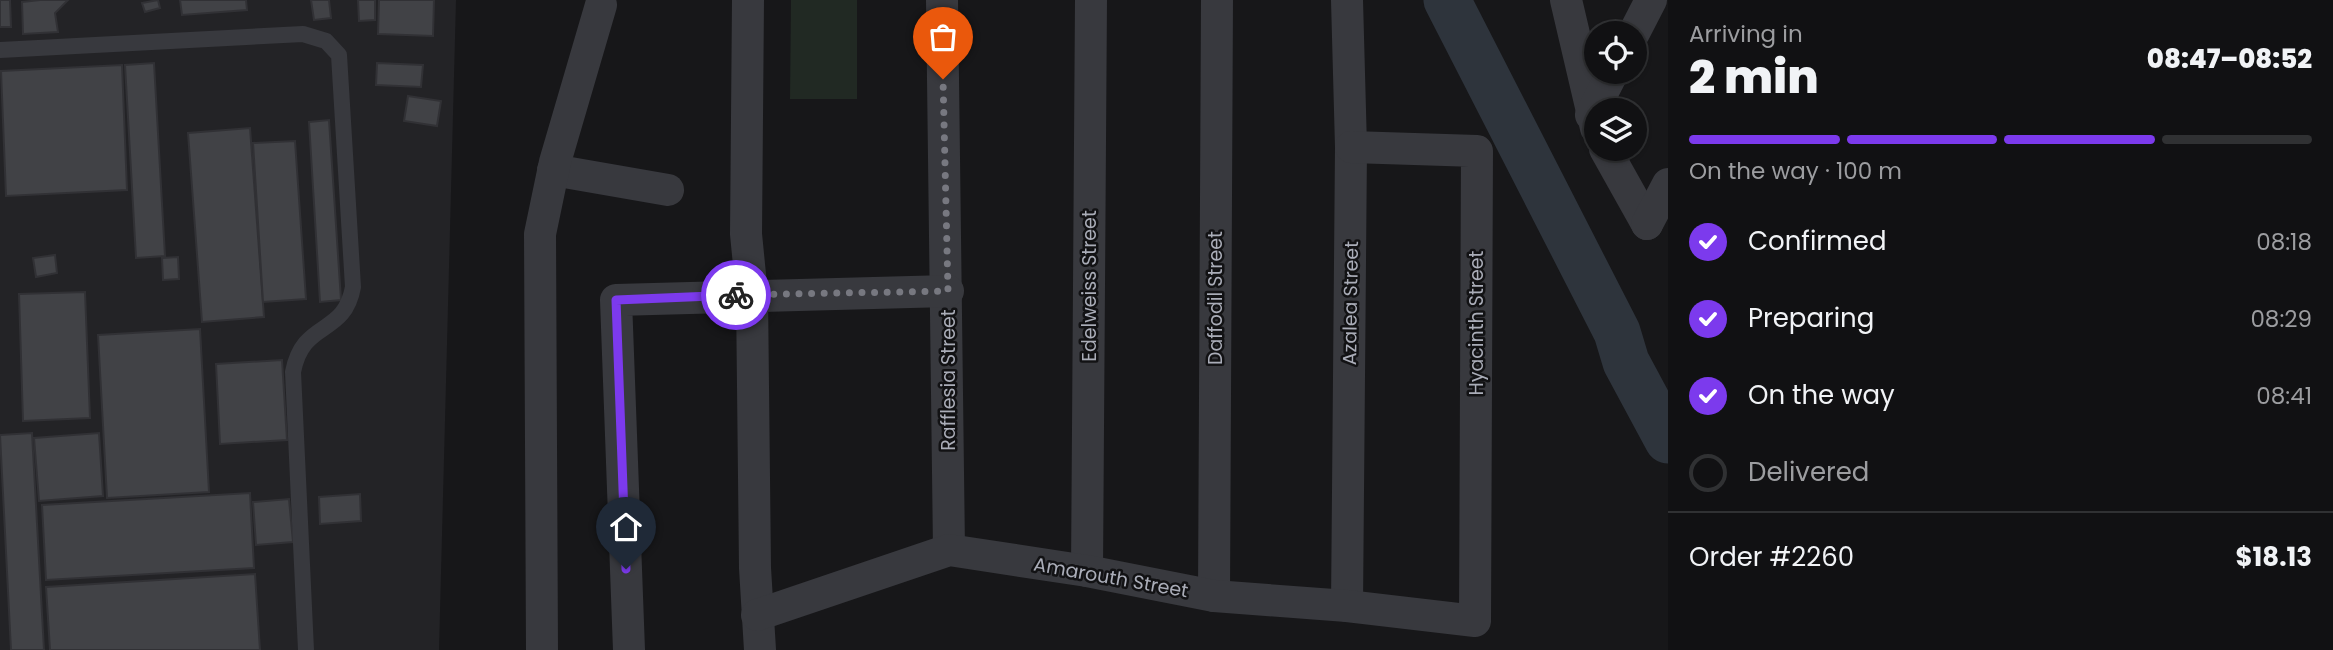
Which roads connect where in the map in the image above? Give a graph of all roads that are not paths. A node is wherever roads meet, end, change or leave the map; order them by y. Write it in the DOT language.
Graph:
graph roads {
  1 [pos="748,0"];
  2 [pos="942,0"];
  3 [pos="1091,0"];
  4 [pos="1217,0"];
  5 [pos="1348,0"];
  6 [pos="1566,0"];
  7 [pos="1651,0"];
  8 [pos="601,5"];
  9 [pos="1640,21"];
  10 [pos="0,50"];
  11 [pos="1588,98"];
  12 [pos="1352,147"];
  13 [pos="1612,161"];
  14 [pos="553,170"];
  15 [pos="1668,184"];
  16 [pos="668,190"];
  17 [pos="948,291"];
  18 [pos="752,295"];
  19 [pos="949,550"];
  20 [pos="1087,571"];
  21 [pos="1214,596"];
  22 [pos="1347,606"];
  23 [pos="757,615"];
  24 [pos="1475,621"];
  25 [pos="306,650"];
  26 [pos="542,650"];
  27 [pos="629,650"];
  28 [pos="760,650"];
  1 -- 18 [label="street"];
  2 -- 17 [label="street, Rafflesia Street"];
  3 -- 20 [label="street, Edelweiss Street"];
  4 -- 21 [label="street, Daffodil Street"];
  5 -- 12 [label="street, Azalea Street"];
  6 -- 11 [label="street"];
  7 -- 9 [label="street"];
  8 -- 14 [label="street"];
  10 -- 25 [label="lane"];
  12 -- 22 [label="street, Azalea Street"];
  12 -- 24 [label="street, Hyacinth Street"];
  13 -- 15 [label="street"];
  14 -- 16 [label="street"];
  14 -- 26 [label="street"];
  17 -- 18 [label="street"];
  17 -- 19 [label="street, Rafflesia Street"];
  18 -- 23 [label="street"];
  18 -- 27 [label="street"];
  19 -- 20 [label="street, Amarouth Street"];
  19 -- 23 [label="street, Amarouth Street"];
  20 -- 21 [label="street, Amarouth Street"];
  21 -- 22 [label="street, Amarouth Street"];
  22 -- 24 [label="street, Amarouth Street"];
  23 -- 28 [label="street"];
}
